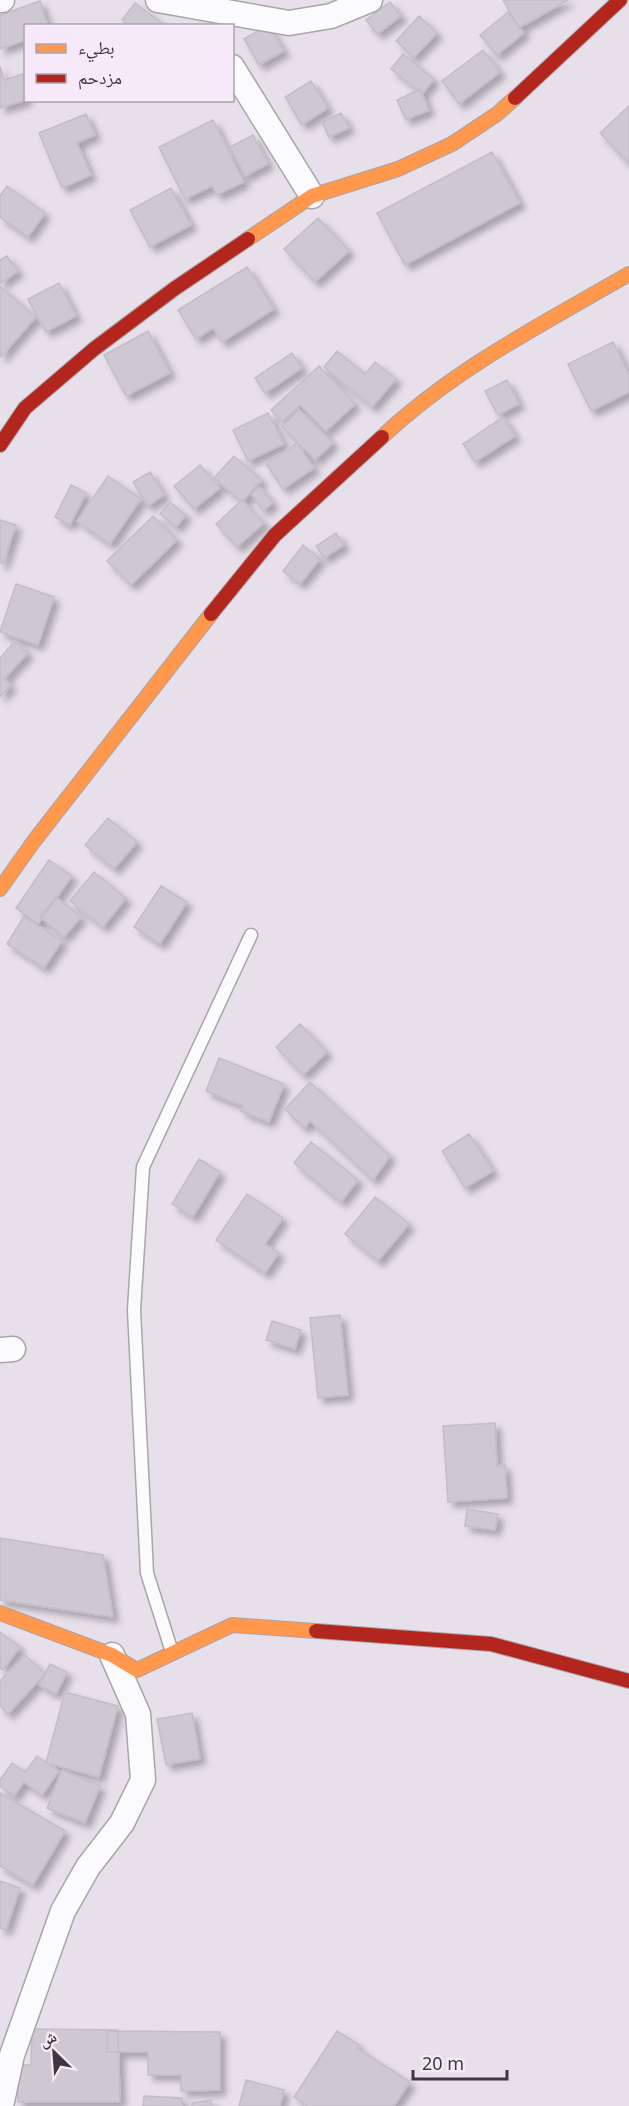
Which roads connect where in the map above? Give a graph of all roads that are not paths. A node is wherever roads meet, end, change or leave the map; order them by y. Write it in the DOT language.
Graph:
graph roads {
  1 [pos="370,0"];
  2 [pos="620,0"];
  3 [pos="167,2"];
  4 [pos="197,24"];
  5 [pos="234,71"];
  6 [pos="312,196"];
  7 [pos="629,274"];
  8 [pos="0,445"];
  9 [pos="0,890"];
  10 [pos="251,934"];
  11 [pos="0,1613"];
  12 [pos="172,1653"];
  13 [pos="112,1655"];
  14 [pos="629,1681"];
  15 [pos="2,2106"];
  1 -- 3 [label="street"];
  2 -- 6 [label="street"];
  3 -- 4 [label="street"];
  5 -- 6 [label="street"];
  6 -- 8 [label="street"];
  7 -- 9 [label="street"];
  10 -- 12 [label="lane"];
  11 -- 13 [label="street"];
  12 -- 13 [label="street"];
  12 -- 14 [label="street"];
  13 -- 15 [label="street"];
}
